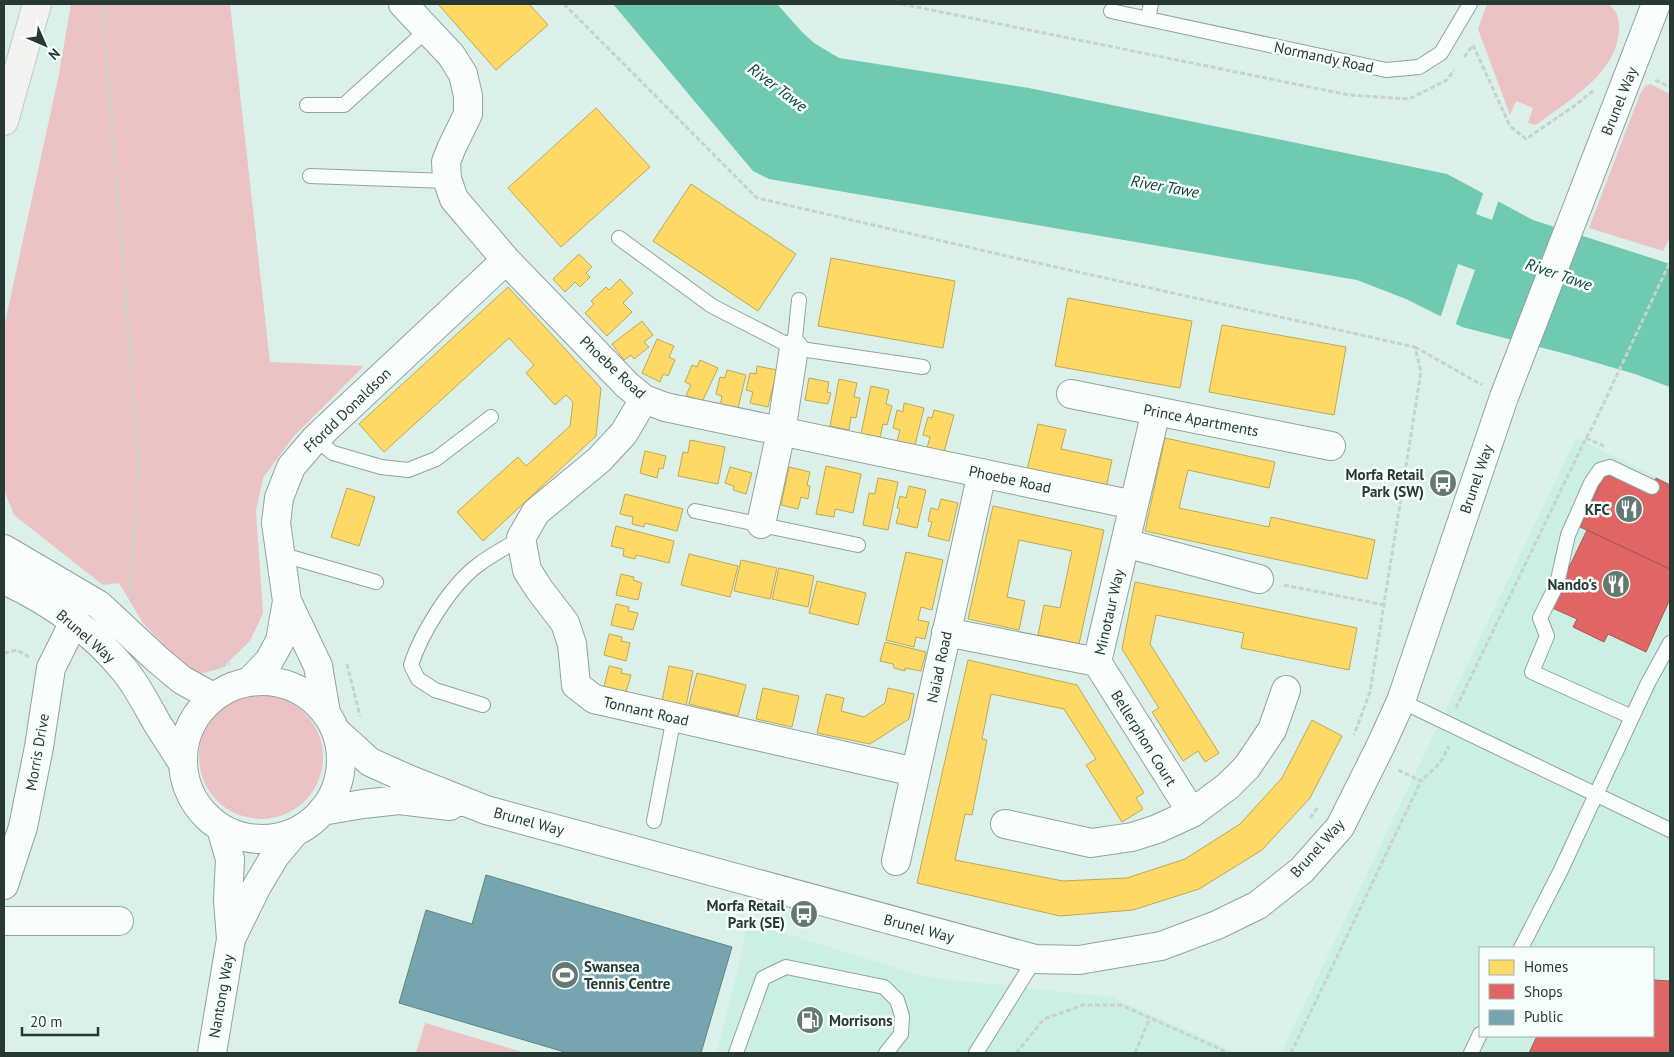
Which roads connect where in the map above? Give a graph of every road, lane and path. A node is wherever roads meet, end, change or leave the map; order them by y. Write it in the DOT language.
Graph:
graph roads {
  1 [pos="37,4"];
  2 [pos="102,4"];
  3 [pos="403,4"];
  4 [pos="564,4"];
  5 [pos="902,4"];
  6 [pos="1151,4"];
  7 [pos="1470,4"];
  8 [pos="1656,4"];
  9 [pos="1111,11"];
  10 [pos="1148,18"];
  11 [pos="428,30"];
  12 [pos="1462,59"];
  13 [pos="1457,66"];
  14 [pos="1598,86"];
  15 [pos="307,105"];
  16 [pos="4,121"];
  17 [pos="310,176"];
  18 [pos="447,181"];
  19 [pos="619,238"];
  20 [pos="506,260"];
  21 [pos="1670,262"];
  22 [pos="799,300"];
  23 [pos="1416,347"];
  24 [pos="794,348"];
  25 [pos="923,367"];
  26 [pos="1071,394"];
  27 [pos="1504,397"];
  28 [pos="644,399"];
  29 [pos="1156,411"];
  30 [pos="491,417"];
  31 [pos="780,432"];
  32 [pos="315,439"];
  33 [pos="1331,446"];
  34 [pos="982,473"];
  35 [pos="1652,487"];
  36 [pos="1134,505"];
  37 [pos="695,511"];
  38 [pos="761,524"];
  39 [pos="521,538"];
  40 [pos="1125,543"];
  41 [pos="858,545"];
  42 [pos="4,549"];
  43 [pos="280,554"];
  44 [pos="4,580"];
  45 [pos="1259,580"];
  46 [pos="376,582"];
  47 [pos="287,601"];
  48 [pos="1385,605"];
  49 [pos="139,608"];
  50 [pos="74,622"];
  51 [pos="946,632"];
  52 [pos="1670,643"];
  53 [pos="312,653"];
  54 [pos="1097,662"];
  55 [pos="205,669"];
  56 [pos="241,673"];
  57 [pos="1286,690"];
  58 [pos="213,697"];
  59 [pos="1401,701"];
  60 [pos="483,705"];
  61 [pos="674,717"];
  62 [pos="1632,717"];
  63 [pos="331,722"];
  64 [pos="366,723"];
  65 [pos="1451,724"];
  66 [pos="1354,735"];
  67 [pos="1350,744"];
  68 [pos="1381,744"];
  69 [pos="182,762"];
  70 [pos="1395,769"];
  71 [pos="915,772"];
  72 [pos="1421,781"];
  73 [pos="1595,795"];
  74 [pos="1322,803"];
  75 [pos="486,810"];
  76 [pos="322,811"];
  77 [pos="1192,813"];
  78 [pos="654,821"];
  79 [pos="1005,824"];
  80 [pos="1304,825"];
  81 [pos="221,828"];
  82 [pos="1670,830"];
  83 [pos="295,832"];
  84 [pos="896,861"];
  85 [pos="4,886"];
  86 [pos="4,921"];
  87 [pos="119,921"];
  88 [pos="231,939"];
  89 [pos="1522,947"];
  90 [pos="1035,959"];
  91 [pos="1150,1018"];
  92 [pos="1479,1036"];
  93 [pos="212,1053"];
  94 [pos="736,1053"];
  95 [pos="886,1053"];
  96 [pos="976,1053"];
  97 [pos="1016,1053"];
  98 [pos="1135,1053"];
  99 [pos="1229,1053"];
  100 [pos="1291,1053"];
  101 [pos="1471,1053"];
  1 -- 16 [label="main road"];
  2 -- 49 [label="path"];
  3 -- 11 [label="street, Phoebe Road"];
  4 -- 23 [label="path"];
  5 -- 13 [label="path"];
  6 -- 10 [label="lane"];
  7 -- 10 [label="lane, Normandy Road"];
  8 -- 27 [label="street, Brunel Way"];
  9 -- 10 [label="lane, Normandy Road"];
  11 -- 15 [label="lane"];
  11 -- 18 [label="street, Phoebe Road"];
  12 -- 14 [label="path"];
  17 -- 18 [label="lane"];
  18 -- 20 [label="street, Phoebe Road"];
  19 -- 24 [label="lane"];
  20 -- 28 [label="street, Phoebe Road"];
  20 -- 32 [label="street, Ffordd Donaldson"];
  21 -- 65 [label="path"];
  22 -- 24 [label="lane"];
  23 -- 27 [label="path"];
  23 -- 48 [label="path"];
  24 -- 25 [label="lane"];
  24 -- 31 [label="street"];
  26 -- 29 [label="street, Prince Apartments"];
  27 -- 59 [label="street, Brunel Way"];
  28 -- 31 [label="street, Phoebe Road"];
  28 -- 39 [label="street"];
  29 -- 33 [label="street, Prince Apartments"];
  29 -- 36 [label="street, Minotaur Way"];
  30 -- 32 [label="lane"];
  31 -- 34 [label="street, Phoebe Road"];
  31 -- 38 [label="street"];
  32 -- 43 [label="street, Ffordd Donaldson"];
  34 -- 36 [label="street, Phoebe Road"];
  34 -- 51 [label="street, Naiad Road"];
  35 -- 62 [label="lane"];
  36 -- 40 [label="street, Minotaur Way"];
  37 -- 38 [label="lane"];
  38 -- 41 [label="lane"];
  39 -- 60 [label="lane"];
  39 -- 61 [label="street, Tonnant Road"];
  40 -- 45 [label="street"];
  40 -- 54 [label="street, Minotaur Way"];
  42 -- 58 [label="street, Brunel Way"];
  43 -- 46 [label="lane"];
  43 -- 47 [label="street, Ffordd Donaldson"];
  44 -- 50 [label="street, Brunel Way"];
  45 -- 48 [label="path"];
  47 -- 53 [label="street, Ffordd Donaldson"];
  47 -- 56 [label="street, Ffordd Donaldson"];
  48 -- 66 [label="path"];
  50 -- 69 [label="street, Brunel Way"];
  50 -- 85 [label="street, Morris Drive"];
  51 -- 54 [label="street, Minotaur Way"];
  51 -- 71 [label="street, Naiad Road"];
  52 -- 62 [label="lane"];
  53 -- 63 [label="street, Ffordd Donaldson"];
  53 -- 64 [label="path"];
  54 -- 77 [label="street, Bellerphon Court"];
  55 -- 56 [label="path"];
  56 -- 58 [label="street"];
  56 -- 63 [label="street"];
  57 -- 77 [label="street"];
  58 -- 69 [label="street"];
  59 -- 65 [label="lane"];
  59 -- 68 [label="street, Brunel Way"];
  61 -- 71 [label="street, Tonnant Road"];
  61 -- 78 [label="lane"];
  62 -- 73 [label="lane"];
  63 -- 75 [label="street, Brunel Way"];
  63 -- 76 [label="street"];
  65 -- 72 [label="path"];
  65 -- 73 [label="lane"];
  66 -- 67 [label="path"];
  66 -- 68 [label="path"];
  68 -- 90 [label="street, Brunel Way"];
  69 -- 81 [label="street"];
  70 -- 72 [label="path"];
  71 -- 84 [label="street, Naiad Road"];
  72 -- 100 [label="path"];
  73 -- 82 [label="lane"];
  73 -- 89 [label="lane"];
  74 -- 80 [label="path"];
  75 -- 76 [label="street, Brunel Way"];
  75 -- 90 [label="street, Brunel Way"];
  76 -- 83 [label="street"];
  77 -- 79 [label="street"];
  81 -- 83 [label="street"];
  81 -- 88 [label="street, Nantong Way"];
  83 -- 88 [label="street, Nantong Way"];
  86 -- 87 [label="street"];
  88 -- 93 [label="street, Nantong Way"];
  90 -- 96 [label="lane"];
  91 -- 97 [label="path"];
  91 -- 98 [label="path"];
  91 -- 99 [label="path"];
  92 -- 101 [label="lane"];
  94 -- 95 [label="lane"];
}
